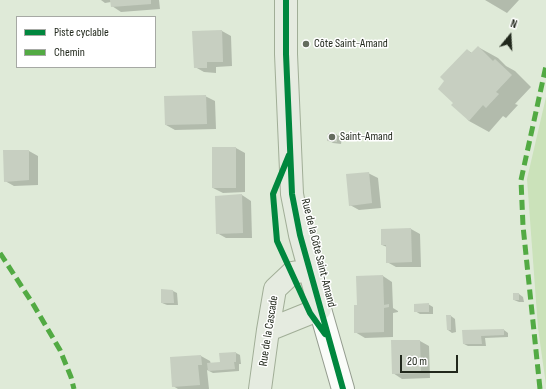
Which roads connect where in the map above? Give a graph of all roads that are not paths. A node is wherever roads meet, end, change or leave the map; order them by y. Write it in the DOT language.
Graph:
graph roads {
  1 [pos="286,0"];
  2 [pos="309,270"];
  3 [pos="320,309"];
  4 [pos="268,330"];
  5 [pos="260,389"];
  6 [pos="343,389"];
  1 -- 2 [label="main road, Rue de la Côte Saint-Amand"];
  2 -- 3 [label="main road, Rue de la Côte Saint-Amand"];
  2 -- 4 [label="main road, Rue de la Cascade"];
  3 -- 4 [label="main road"];
  3 -- 6 [label="street, Rue de la Côte Saint-Amand"];
  4 -- 5 [label="main road, Rue de la Cascade"];
}
